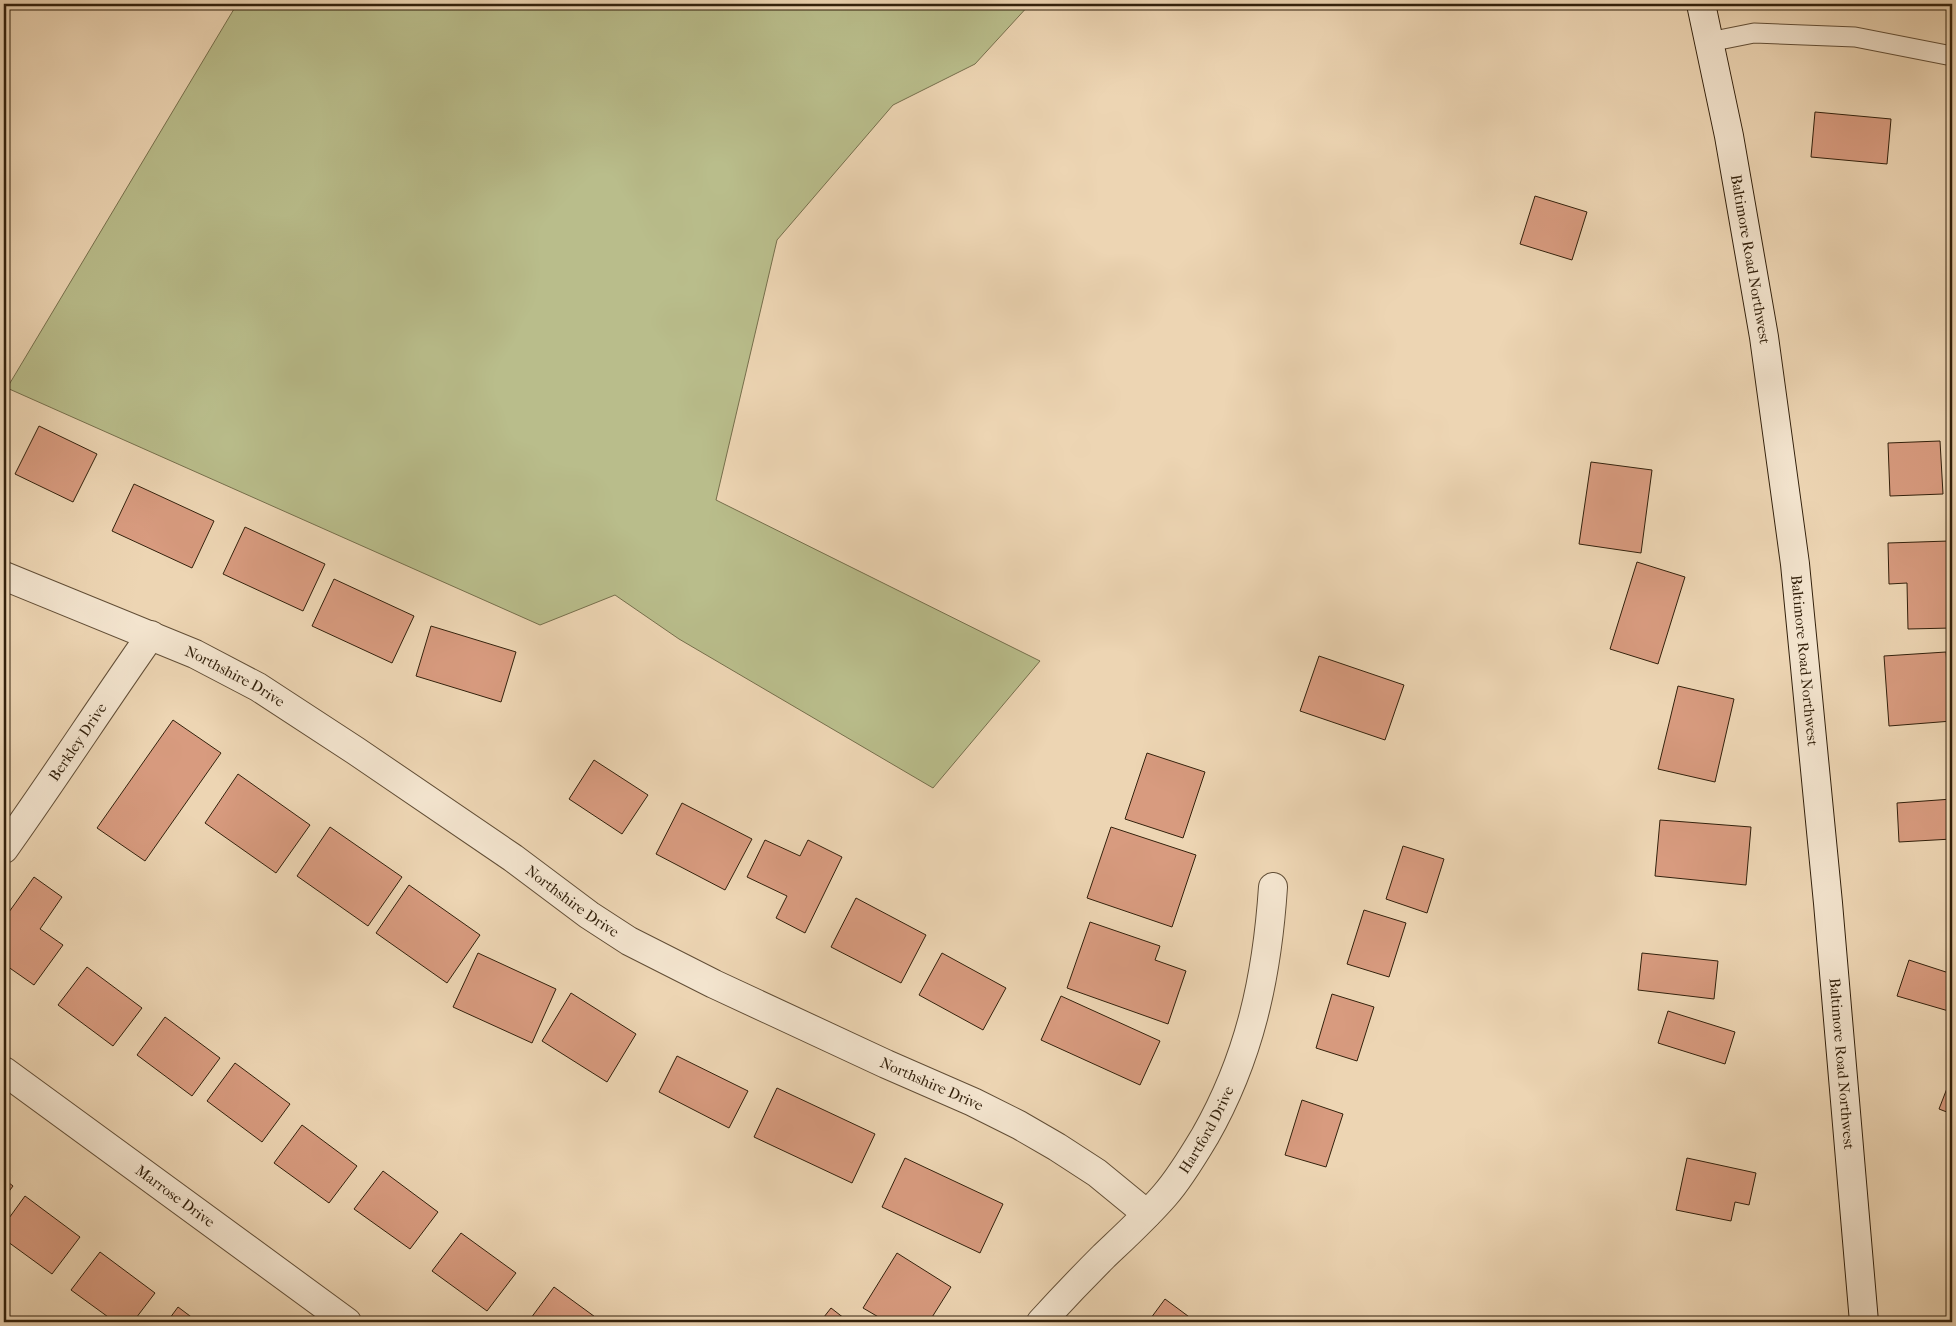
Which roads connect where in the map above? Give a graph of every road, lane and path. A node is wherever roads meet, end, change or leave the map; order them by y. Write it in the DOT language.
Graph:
graph roads {
  1 [pos="1701,4"];
  2 [pos="1709,42"];
  3 [pos="1952,56"];
  4 [pos="4,576"];
  5 [pos="152,635"];
  6 [pos="4,849"];
  7 [pos="1273,887"];
  8 [pos="4,1071"];
  9 [pos="1147,1214"];
  10 [pos="347,1322"];
  11 [pos="1040,1322"];
  12 [pos="1864,1322"];
  1 -- 2 [label="street, Baltimore Road Northwest"];
  2 -- 3 [label="lane"];
  2 -- 12 [label="street, Baltimore Road Northwest"];
  4 -- 5 [label="street, Northshire Drive"];
  5 -- 6 [label="street, Berkley Drive"];
  5 -- 9 [label="street, Northshire Drive"];
  7 -- 9 [label="street, Hartford Drive"];
  8 -- 10 [label="street, Marrose Drive"];
  9 -- 11 [label="street, Hartford Drive"];
}
